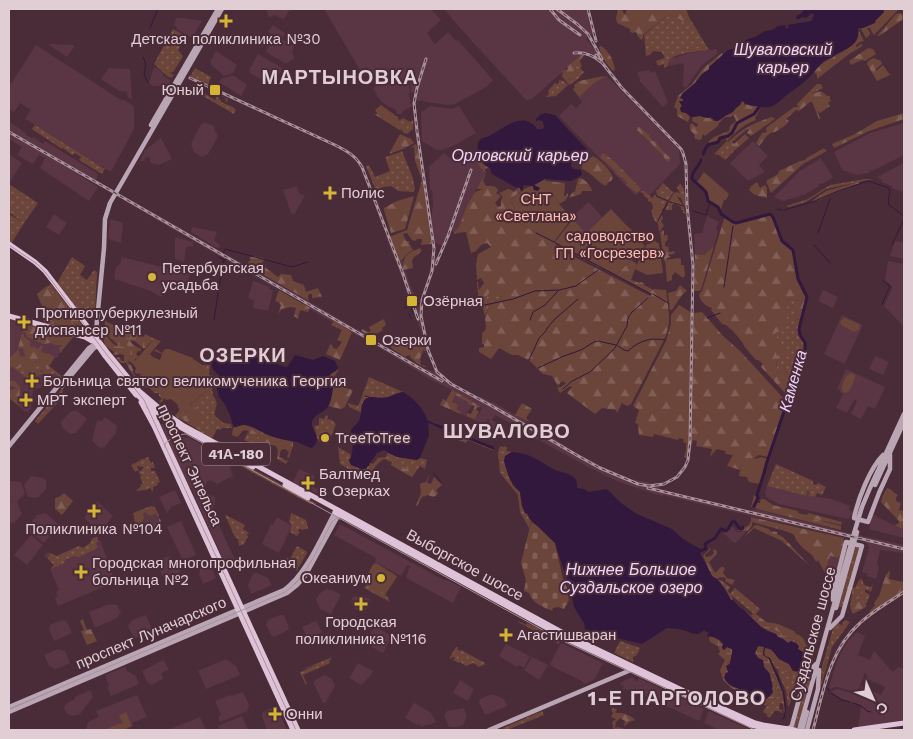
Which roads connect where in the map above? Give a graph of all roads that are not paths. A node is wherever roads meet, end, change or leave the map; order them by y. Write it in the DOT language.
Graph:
graph roads {
  1 [pos="220,9"];
  2 [pos="104,230"];
  3 [pos="9,245"];
  4 [pos="9,315"];
  5 [pos="89,334"];
  6 [pos="98,343"];
  7 [pos="89,348"];
  8 [pos="137,392"];
  9 [pos="47,402"];
  10 [pos="149,406"];
  11 [pos="904,414"];
  12 [pos="162,416"];
  13 [pos="904,422"];
  14 [pos="157,423"];
  15 [pos="192,432"];
  16 [pos="9,446"];
  17 [pos="166,448"];
  18 [pos="9,451"];
  19 [pos="888,451"];
  20 [pos="882,468"];
  21 [pos="889,472"];
  22 [pos="863,508"];
  23 [pos="337,512"];
  24 [pos="835,605"];
  25 [pos="844,609"];
  26 [pos="241,611"];
  27 [pos="830,628"];
  28 [pos="818,660"];
  29 [pos="632,669"];
  30 [pos="819,670"];
  31 [pos="805,677"];
  32 [pos="813,680"];
  33 [pos="9,707"];
  34 [pos="9,712"];
  35 [pos="805,713"];
  36 [pos="904,724"];
  37 [pos="797,729"];
  38 [pos="293,730"];
  39 [pos="298,730"];
  40 [pos="488,730"];
  41 [pos="494,730"];
  42 [pos="771,730"];
  43 [pos="807,730"];
  44 [pos="854,730"];
  45 [pos="864,730"];
  1 -- 2 [label="main road"];
  2 -- 5 [label="main road"];
  2 -- 6 [label="main road"];
  3 -- 5 [label="main road"];
  4 -- 5 [label="main road"];
  5 -- 6 [label="main road"];
  5 -- 7 [label="main road"];
  6 -- 7 [label="main road"];
  6 -- 8 [label="main road, проспект Энгельса"];
  6 -- 9 [label="main road"];
  7 -- 9 [label="main road"];
  8 -- 10 [label="main road, проспект Энгельса"];
  8 -- 15 [label="main road, Выборгское шоссе / 41А-180"];
  8 -- 17 [label="main road, проспект Энгельса"];
  9 -- 16 [label="main road"];
  9 -- 18 [label="main road"];
  10 -- 12 [label="main road, Выборгское шоссе / 41А-180"];
  10 -- 14 [label="main road, проспект Энгельса"];
  11 -- 19 [label="main road"];
  12 -- 14 [label="main road"];
  12 -- 15 [label="main road, Выборгское шоссе / 41А-180"];
  13 -- 19 [label="main road"];
  14 -- 17 [label="main road, проспект Энгельса"];
  15 -- 23 [label="main road, Выборгское шоссе / 41А-180"];
  17 -- 26 [label="main road, проспект Энгельса"];
  19 -- 20 [label="main road"];
  19 -- 21 [label="main road"];
  19 -- 21 [label="main road"];
  19 -- 22 [label="main road"];
  20 -- 21 [label="main road"];
  20 -- 22 [label="main road"];
  22 -- 24 [label="main road, Суздальское шоссе"];
  23 -- 26 [label="main road, проспект Луначарского"];
  23 -- 29 [label="main road, Выборгское шоссе / 41А-180"];
  24 -- 25 [label="main road"];
  24 -- 25 [label="main road"];
  24 -- 27 [label="main road, Суздальское шоссе"];
  24 -- 28 [label="main road, Суздальское шоссе"];
  25 -- 27 [label="main road"];
  26 -- 33 [label="main road, проспект Луначарского"];
  26 -- 34 [label="main road, проспект Луначарского"];
  26 -- 38 [label="main road, проспект Энгельса"];
  26 -- 39 [label="main road, проспект Энгельса"];
  27 -- 30 [label="main road, Суздальское шоссе"];
  28 -- 31 [label="main road"];
  28 -- 32 [label="main road, Суздальское шоссе"];
  29 -- 37 [label="main road, Выборгское шоссе / 41А-180"];
  29 -- 40 [label="main road"];
  29 -- 41 [label="main road"];
  29 -- 42 [label="main road, Выборгское шоссе / 41А-180"];
  30 -- 35 [label="main road, Суздальское шоссе"];
  30 -- 43 [label="main road"];
  31 -- 32 [label="main road"];
  31 -- 37 [label="main road"];
  32 -- 35 [label="main road, Суздальское шоссе"];
  35 -- 37 [label="main road"];
  36 -- 44 [label="main road"];
  36 -- 45 [label="main road"];
}
